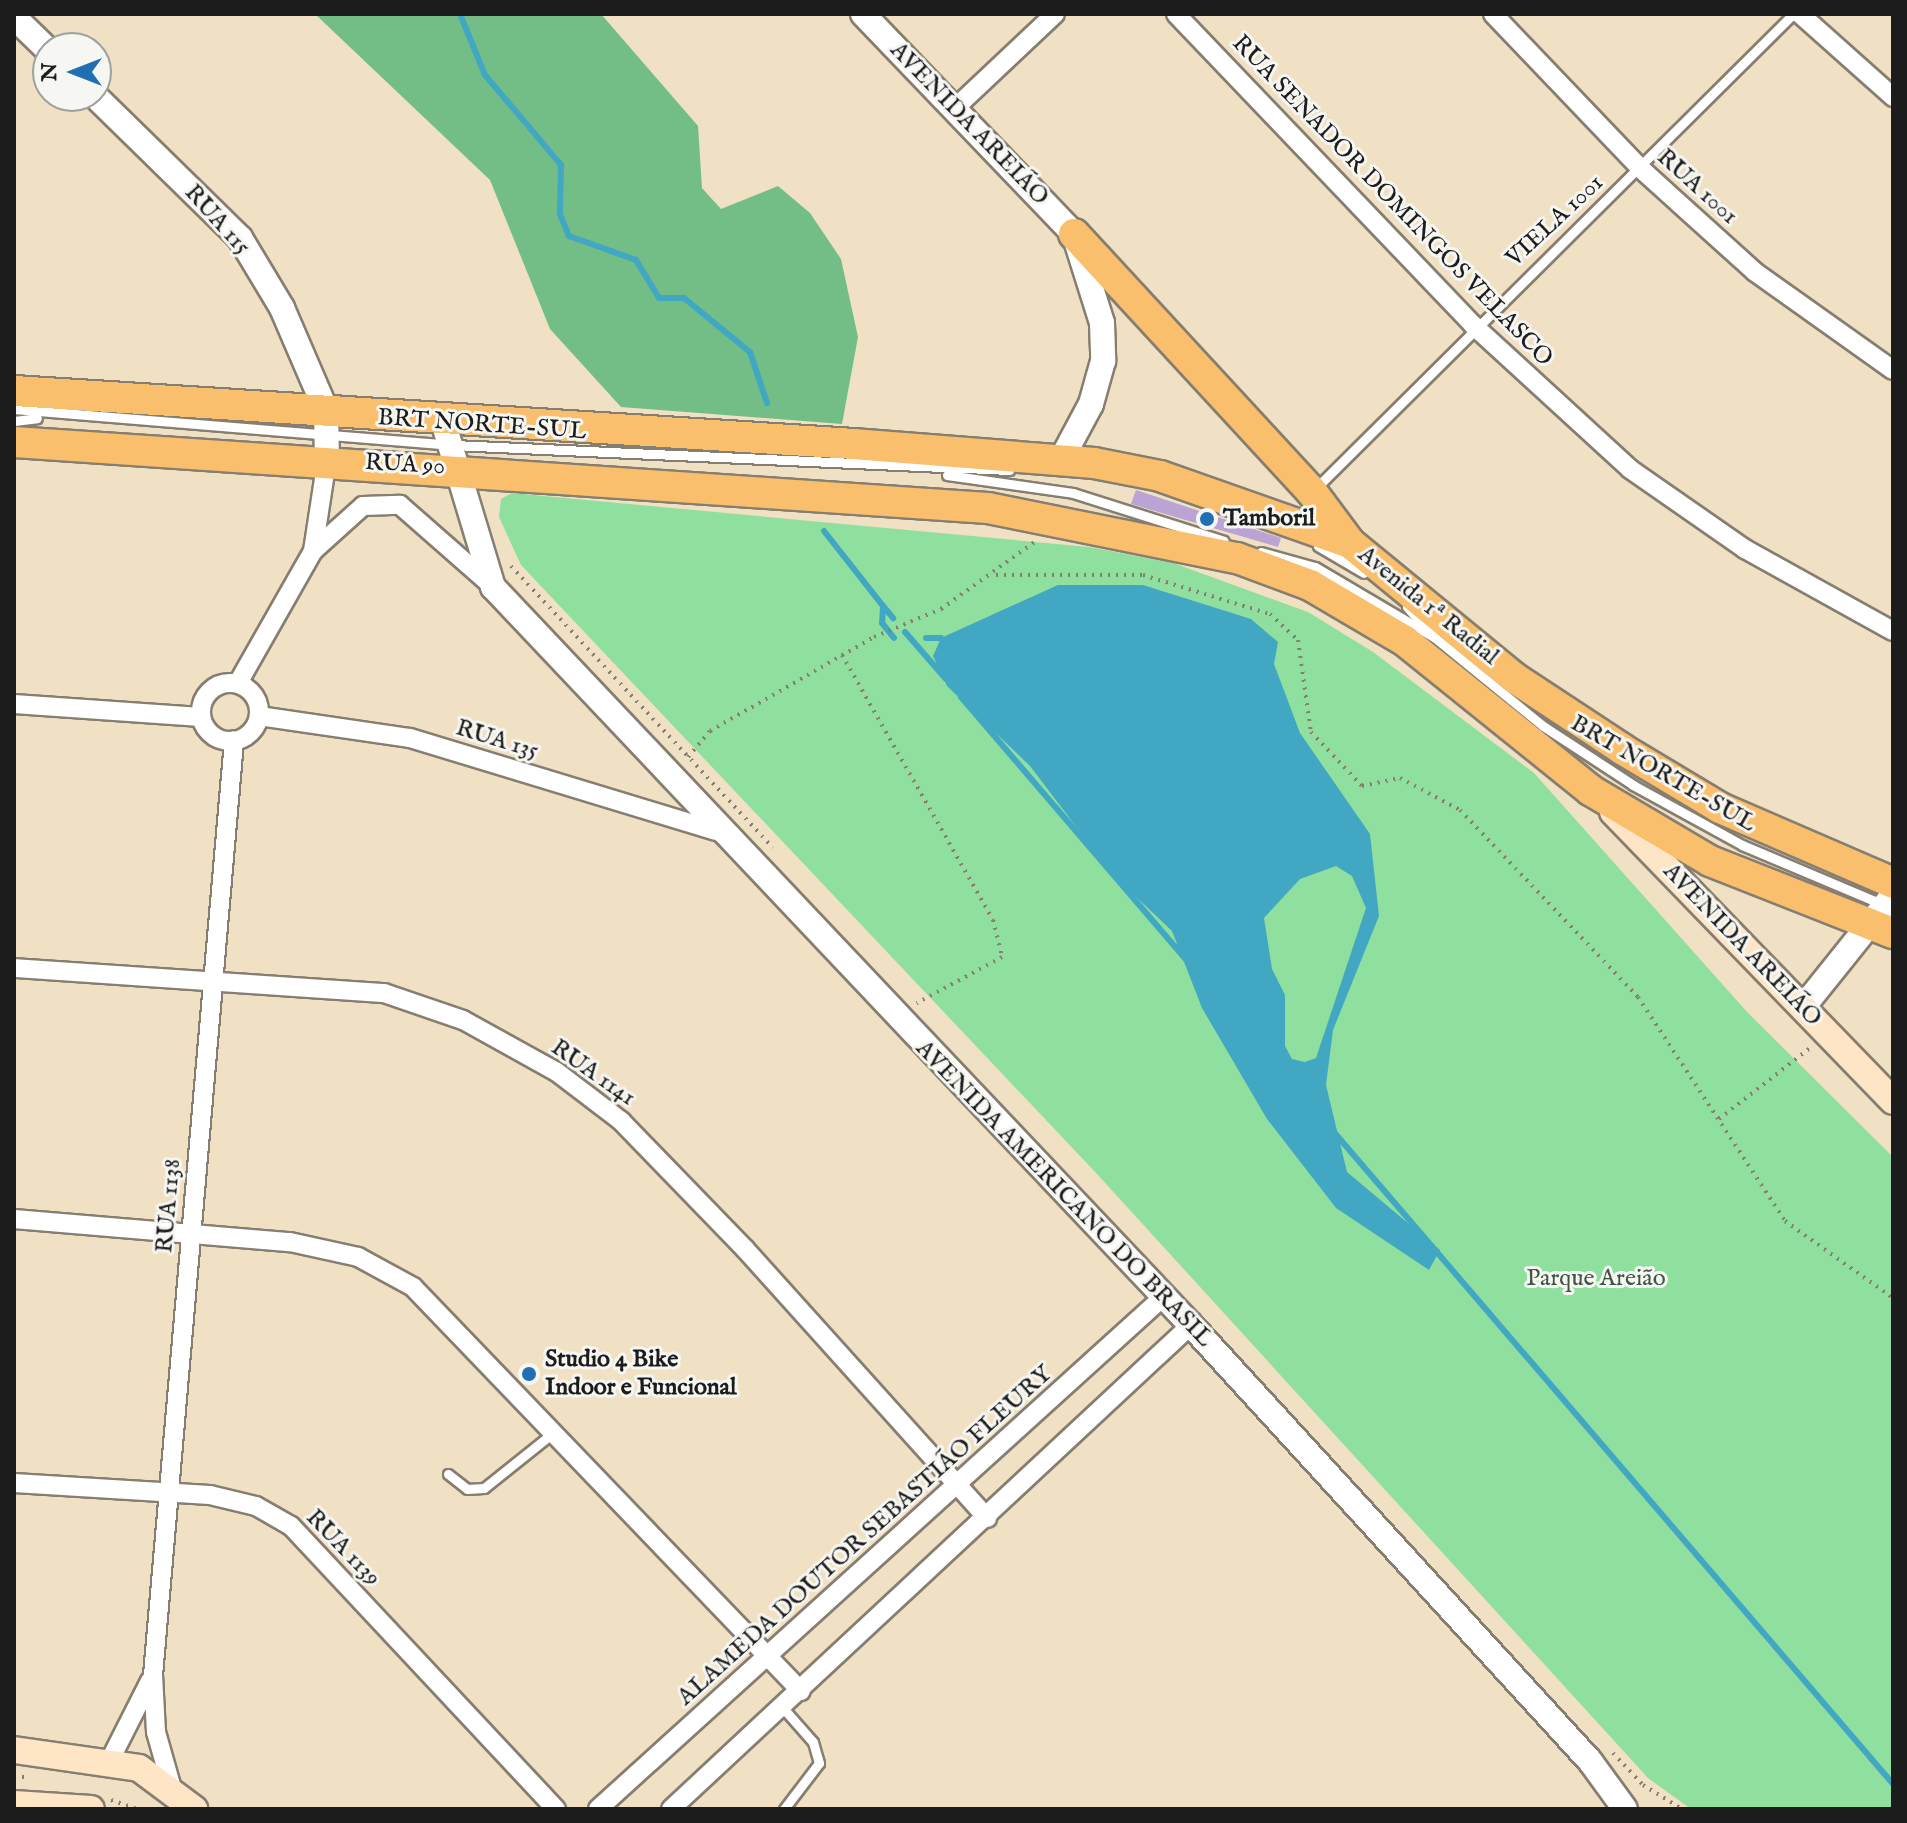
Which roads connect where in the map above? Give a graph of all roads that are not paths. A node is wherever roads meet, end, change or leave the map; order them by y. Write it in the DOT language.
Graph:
graph roads {
  1 [pos="863,14"];
  2 [pos="1055,14"];
  3 [pos="1176,14"];
  4 [pos="1493,14"];
  5 [pos="1793,14"];
  6 [pos="1800,14"];
  7 [pos="14,17"];
  8 [pos="32,34"];
  9 [pos="1893,97"];
  10 [pos="953,110"];
  11 [pos="111,112"];
  12 [pos="1640,168"];
  13 [pos="1074,234"];
  14 [pos="1473,325"];
  15 [pos="1893,370"];
  16 [pos="14,391"];
  17 [pos="14,409"];
  18 [pos="441,415"];
  19 [pos="49,417"];
  20 [pos="14,421"];
  21 [pos="327,435"];
  22 [pos="777,439"];
  23 [pos="14,442"];
  24 [pos="456,456"];
  25 [pos="1061,460"];
  26 [pos="912,470"];
  27 [pos="796,492"];
  28 [pos="1312,492"];
  29 [pos="1350,543"];
  30 [pos="313,551"];
  31 [pos="493,587"];
  32 [pos="1893,631"];
  33 [pos="1434,637"];
  34 [pos="238,683"];
  35 [pos="14,704"];
  36 [pos="259,716"];
  37 [pos="201,717"];
  38 [pos="234,741"];
  39 [pos="1590,790"];
  40 [pos="716,831"];
  41 [pos="1887,908"];
  42 [pos="14,968"];
  43 [pos="212,980"];
  44 [pos="1804,1006"];
  45 [pos="1893,1101"];
  46 [pos="14,1219"];
  47 [pos="191,1232"];
  48 [pos="1163,1297"];
  49 [pos="1191,1325"];
  50 [pos="553,1433"];
  51 [pos="448,1474"];
  52 [pos="14,1483"];
  53 [pos="959,1486"];
  54 [pos="167,1494"];
  55 [pos="987,1518"];
  56 [pos="771,1656"];
  57 [pos="153,1675"];
  58 [pos="801,1691"];
  59 [pos="783,1708"];
  60 [pos="14,1750"];
  61 [pos="110,1760"];
  62 [pos="171,1785"];
  63 [pos="14,1804"];
  64 [pos="71,1808"];
  65 [pos="194,1809"];
  66 [pos="556,1809"];
  67 [pos="598,1809"];
  68 [pos="671,1809"];
  69 [pos="784,1809"];
  70 [pos="1625,1809"];
  1 -- 10 [label="street, AVENIDA AREIÃO"];
  2 -- 10 [label="street"];
  3 -- 14 [label="street, RUA SENADOR DOMINGOS VELASCO"];
  4 -- 12 [label="street, RUA 1001"];
  5 -- 12 [label="lane, VIELA 1001"];
  6 -- 9 [label="street"];
  7 -- 8 [label="street"];
  10 -- 13 [label="street, AVENIDA AREIÃO"];
  11 -- 21 [label="street, RUA 115"];
  12 -- 14 [label="lane, VIELA 1001"];
  12 -- 15 [label="street, RUA 1001"];
  13 -- 25 [label="street"];
  13 -- 28 [label="main road"];
  14 -- 28 [label="lane, VIELA 1001"];
  14 -- 32 [label="street, RUA SENADOR DOMINGOS VELASCO"];
  16 -- 21 [label="main road, RUA 90"];
  17 -- 19 [label="lane"];
  18 -- 21 [label="main road, RUA 90"];
  18 -- 22 [label="main road, RUA 90"];
  18 -- 24 [label="street, AVENIDA AMERICANO DO BRASIL"];
  19 -- 20 [label="lane"];
  19 -- 21 [label="lane"];
  21 -- 23 [label="main road, RUA 90"];
  21 -- 24 [label="main road, RUA 90"];
  21 -- 30 [label="street"];
  22 -- 25 [label="main road, Avenida 1ª Radial"];
  24 -- 26 [label="lane, BRT NORTE-SUL"];
  24 -- 27 [label="main road, RUA 90"];
  24 -- 31 [label="street, AVENIDA AMERICANO DO BRASIL"];
  25 -- 29 [label="main road, Avenida 1ª Radial"];
  26 -- 33 [label="lane, BRT NORTE-SUL"];
  26 -- 33 [label="lane, BRT NORTE-SUL"];
  27 -- 39 [label="main road, Avenida 1ª Radial"];
  28 -- 29 [label="main road"];
  29 -- 41 [label="main road, Avenida 1ª Radial"];
  30 -- 31 [label="street, AVENIDA AMERICANO DO BRASIL"];
  30 -- 34 [label="street"];
  31 -- 40 [label="street, AVENIDA AMERICANO DO BRASIL"];
  33 -- 41 [label="lane, BRT NORTE-SUL"];
  34 -- 36 [label="street"];
  34 -- 37 [label="street"];
  35 -- 37 [label="street"];
  36 -- 38 [label="street"];
  36 -- 40 [label="street, RUA 135"];
  37 -- 38 [label="street"];
  38 -- 43 [label="street, RUA 1138"];
  39 -- 41 [label="main road, Avenida 1ª Radial"];
  39 -- 44 [label="main road, AVENIDA AREIÃO"];
  40 -- 48 [label="street, AVENIDA AMERICANO DO BRASIL"];
  41 -- 44 [label="street"];
  42 -- 43 [label="street, RUA 1141"];
  43 -- 47 [label="street, RUA 1138"];
  43 -- 53 [label="street, RUA 1141"];
  44 -- 45 [label="main road, AVENIDA AREIÃO"];
  46 -- 47 [label="street"];
  47 -- 50 [label="street"];
  47 -- 54 [label="street, RUA 1138"];
  48 -- 49 [label="street, AVENIDA AMERICANO DO BRASIL"];
  48 -- 53 [label="street, ALAMEDA DOUTOR SEBASTIÃO FLEURY"];
  49 -- 55 [label="street"];
  49 -- 70 [label="street, AVENIDA AMERICANO DO BRASIL"];
  50 -- 51 [label="lane"];
  50 -- 56 [label="street"];
  52 -- 54 [label="street, RUA 1139"];
  53 -- 55 [label="street, RUA 1141"];
  53 -- 56 [label="street, ALAMEDA DOUTOR SEBASTIÃO FLEURY"];
  54 -- 57 [label="street, RUA 1138"];
  54 -- 66 [label="street, RUA 1139"];
  55 -- 58 [label="street"];
  56 -- 58 [label="street"];
  56 -- 67 [label="street, ALAMEDA DOUTOR SEBASTIÃO FLEURY"];
  57 -- 61 [label="street, RUA 1138"];
  57 -- 62 [label="street, RUA 1138"];
  58 -- 59 [label="street"];
  59 -- 68 [label="street"];
  59 -- 69 [label="lane"];
  60 -- 61 [label="main road"];
  61 -- 62 [label="main road"];
  62 -- 65 [label="main road"];
  63 -- 64 [label="main road"];
}
